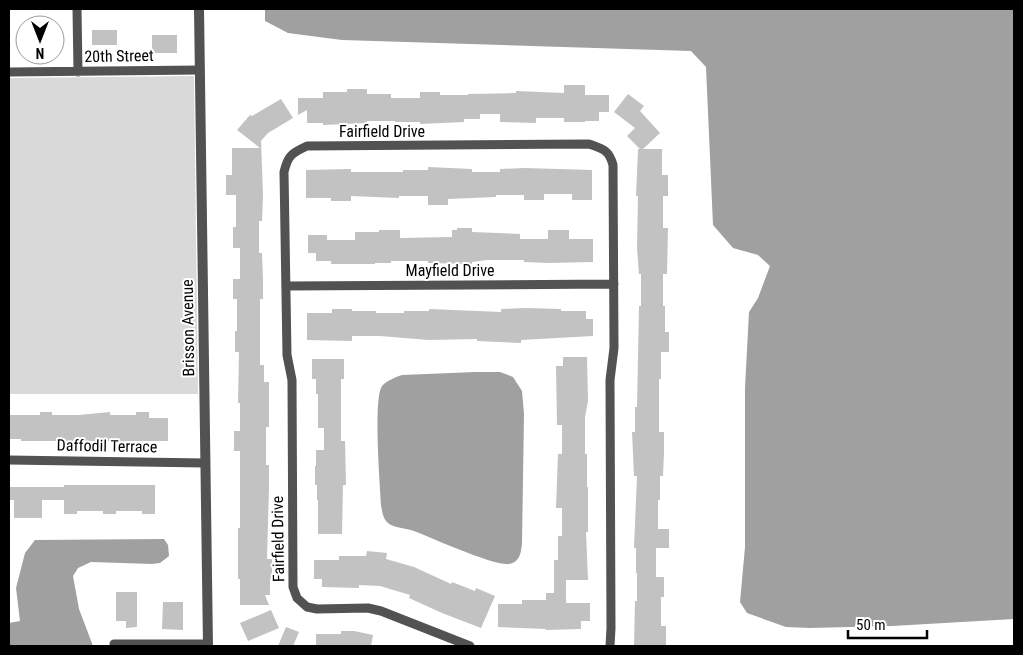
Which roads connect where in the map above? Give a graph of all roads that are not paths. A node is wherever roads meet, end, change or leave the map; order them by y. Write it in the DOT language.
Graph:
graph roads {
  1 [pos="77,9"];
  2 [pos="199,9"];
  3 [pos="200,70"];
  4 [pos="9,72"];
  5 [pos="78,72"];
  6 [pos="614,284"];
  7 [pos="286,286"];
  8 [pos="9,460"];
  9 [pos="204,463"];
  10 [pos="114,644"];
  11 [pos="208,645"];
  12 [pos="470,646"];
  13 [pos="610,646"];
  1 -- 5 [label="street"];
  2 -- 3 [label="street, Brisson Avenue"];
  3 -- 5 [label="street, 20th Street"];
  3 -- 9 [label="street, Brisson Avenue"];
  4 -- 5 [label="street, 20th Street"];
  6 -- 7 [label="street, Mayfield Drive"];
  6 -- 7 [label="street, Fairfield Drive"];
  6 -- 13 [label="street, Fairfield Drive"];
  7 -- 12 [label="street, Fairfield Drive"];
  8 -- 9 [label="street, Daffodil Terrace"];
  9 -- 11 [label="street, Brisson Avenue"];
  10 -- 11 [label="street"];
}
